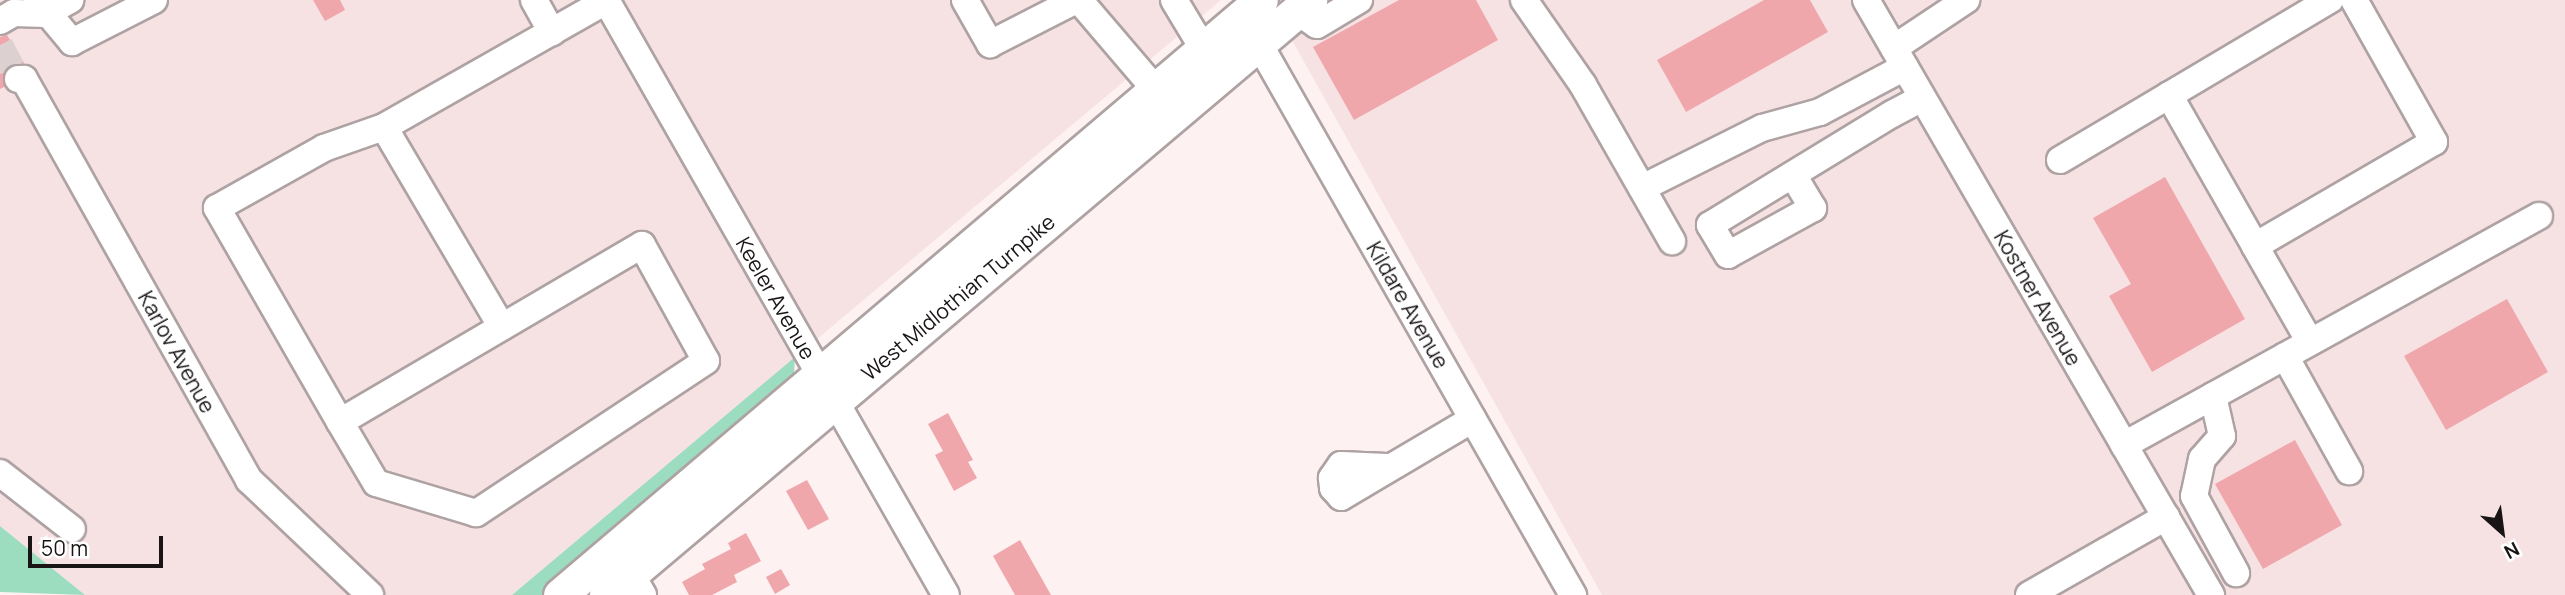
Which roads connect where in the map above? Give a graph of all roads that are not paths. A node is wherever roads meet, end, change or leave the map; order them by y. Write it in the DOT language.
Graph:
graph roads {
  1 [pos="70,0"];
  2 [pos="154,0"];
  3 [pos="534,0"];
  4 [pos="607,0"];
  5 [pos="965,0"];
  6 [pos="1077,0"];
  7 [pos="1174,0"];
  8 [pos="1359,0"];
  9 [pos="1524,0"];
  10 [pos="1866,0"];
  11 [pos="1966,0"];
  12 [pos="2330,0"];
  13 [pos="2354,0"];
  14 [pos="1303,5"];
  15 [pos="41,7"];
  16 [pos="1254,20"];
  17 [pos="0,21"];
  18 [pos="552,32"];
  19 [pos="1899,58"];
  20 [pos="1212,62"];
  21 [pos="21,79"];
  22 [pos="1155,89"];
  23 [pos="2169,95"];
  24 [pos="1922,98"];
  25 [pos="384,127"];
  26 [pos="2060,160"];
  27 [pos="1793,175"];
  28 [pos="1642,188"];
  29 [pos="2539,216"];
  30 [pos="1672,241"];
  31 [pos="2255,246"];
  32 [pos="502,327"];
  33 [pos="2310,342"];
  34 [pos="2285,356"];
  35 [pos="827,387"];
  36 [pos="2213,396"];
  37 [pos="1473,419"];
  38 [pos="340,422"];
  39 [pos="2124,445"];
  40 [pos="1387,467"];
  41 [pos="2349,471"];
  42 [pos="0,473"];
  43 [pos="2166,517"];
  44 [pos="72,529"];
  45 [pos="614,545"];
  46 [pos="2236,573"];
  47 [pos="627,588"];
  48 [pos="370,595"];
  49 [pos="560,595"];
  50 [pos="946,595"];
  51 [pos="1573,595"];
  52 [pos="2029,595"];
  53 [pos="2211,595"];
  1 -- 15 [label="street"];
  2 -- 15 [label="street"];
  3 -- 18 [label="street"];
  4 -- 18 [label="street"];
  4 -- 35 [label="street, Keeler Avenue"];
  5 -- 6 [label="street"];
  6 -- 22 [label="street"];
  7 -- 20 [label="street"];
  8 -- 14 [label="street"];
  9 -- 28 [label="street"];
  10 -- 19 [label="street, Kostner Avenue"];
  11 -- 19 [label="street"];
  12 -- 23 [label="street"];
  13 -- 31 [label="street"];
  14 -- 16 [label="main road, West Midlothian Turnpike"];
  15 -- 17 [label="street"];
  16 -- 20 [label="main road, West Midlothian Turnpike"];
  16 -- 37 [label="street, Kildare Avenue"];
  18 -- 25 [label="street"];
  19 -- 24 [label="street, Kostner Avenue"];
  19 -- 28 [label="street"];
  20 -- 22 [label="main road, West Midlothian Turnpike"];
  20 -- 35 [label="main road, West Midlothian Turnpike"];
  21 -- 48 [label="street, Karlov Avenue"];
  22 -- 35 [label="main road, West Midlothian Turnpike"];
  23 -- 26 [label="street"];
  23 -- 31 [label="street"];
  24 -- 27 [label="street"];
  24 -- 39 [label="street, Kostner Avenue"];
  25 -- 32 [label="street"];
  25 -- 38 [label="street"];
  28 -- 30 [label="street"];
  29 -- 33 [label="street"];
  31 -- 33 [label="street"];
  32 -- 38 [label="street"];
  32 -- 38 [label="street"];
  33 -- 34 [label="street"];
  34 -- 36 [label="street"];
  34 -- 41 [label="street"];
  35 -- 45 [label="main road, West Midlothian Turnpike"];
  35 -- 47 [label="main road, West Midlothian Turnpike"];
  35 -- 50 [label="street, Keeler Avenue"];
  36 -- 39 [label="street"];
  36 -- 46 [label="street"];
  37 -- 40 [label="street"];
  37 -- 51 [label="street, Kildare Avenue"];
  39 -- 43 [label="street, Kostner Avenue"];
  42 -- 44 [label="street"];
  43 -- 52 [label="street"];
  43 -- 53 [label="street, Kostner Avenue"];
  45 -- 47 [label="street"];
  45 -- 49 [label="main road, West Midlothian Turnpike"];
}
